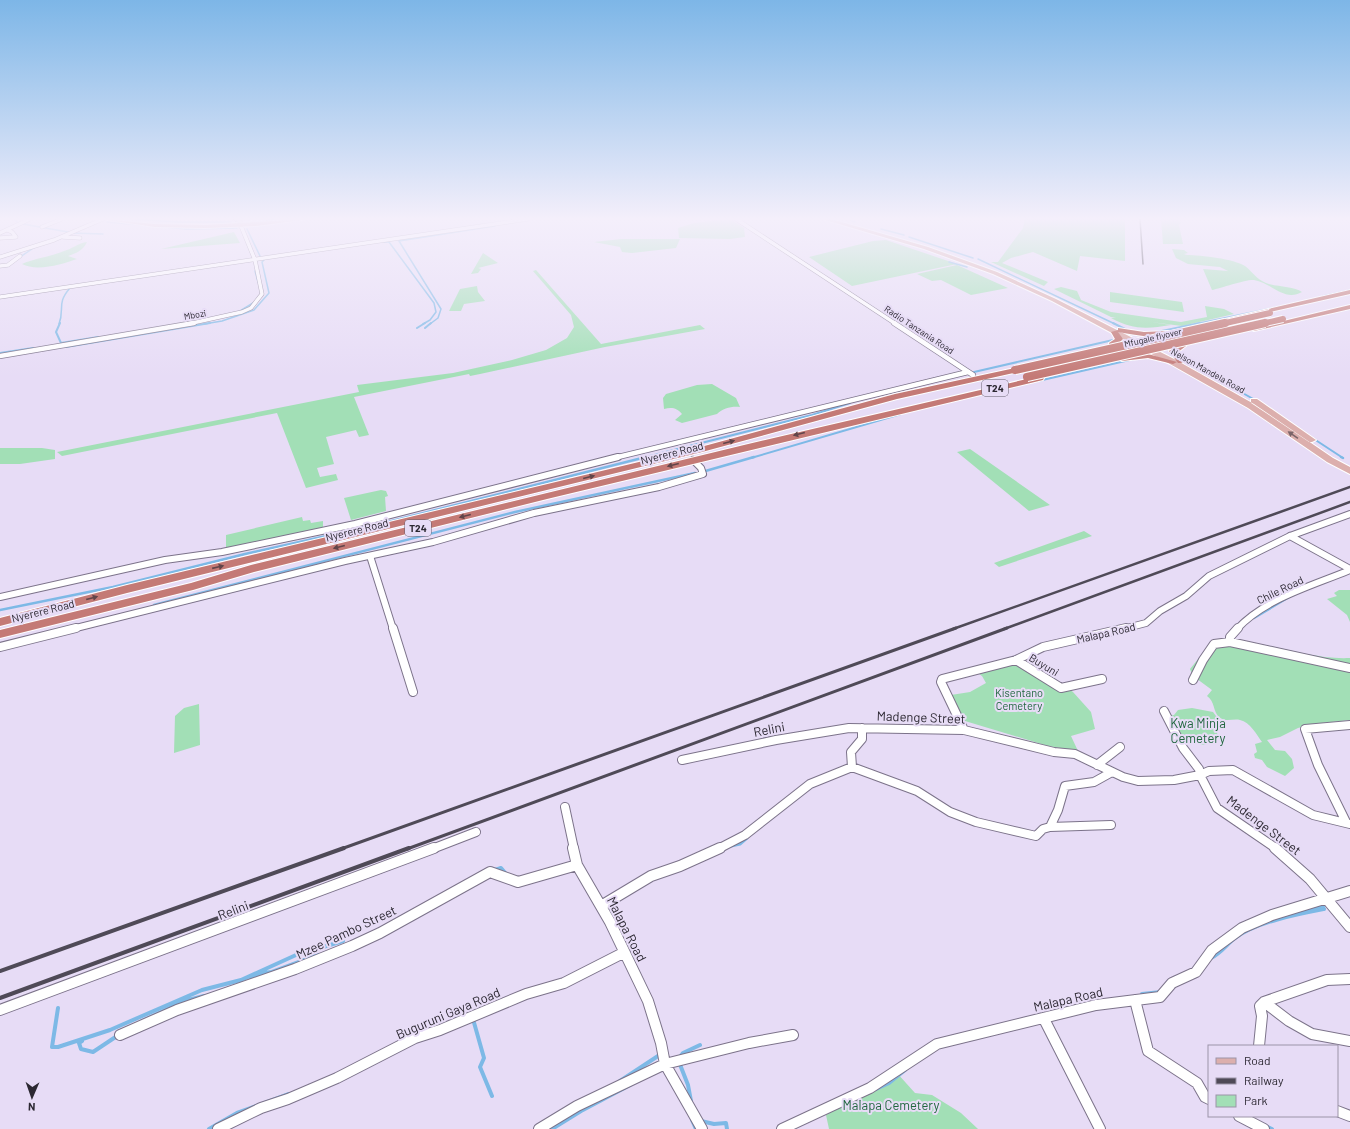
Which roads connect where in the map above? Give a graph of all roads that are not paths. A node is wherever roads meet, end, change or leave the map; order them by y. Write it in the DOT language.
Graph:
graph roads {
  1 [pos="174,272"];
  2 [pos="257,272"];
  3 [pos="816,272"];
  4 [pos="991,272"];
  5 [pos="999,272"];
  6 [pos="1350,292"];
  7 [pos="1350,295"];
  8 [pos="0,297"];
  9 [pos="1350,304"];
  10 [pos="1350,307"];
  11 [pos="1118,331"];
  12 [pos="1168,332"];
  13 [pos="1135,340"];
  14 [pos="1112,345"];
  15 [pos="1182,346"];
  16 [pos="1158,352"];
  17 [pos="0,356"];
  18 [pos="1122,359"];
  19 [pos="1177,362"];
  20 [pos="970,373"];
  21 [pos="817,419"];
  22 [pos="837,424"];
  23 [pos="694,460"];
  24 [pos="1350,464"];
  25 [pos="1350,471"];
  26 [pos="1350,514"];
  27 [pos="1290,536"];
  28 [pos="370,556"];
  29 [pos="1350,569"];
  30 [pos="0,597"];
  31 [pos="0,622"];
  32 [pos="0,634"];
  33 [pos="1230,642"];
  34 [pos="0,647"];
  35 [pos="1016,660"];
  36 [pos="1350,668"];
  37 [pos="1102,678"];
  38 [pos="1193,680"];
  39 [pos="413,692"];
  40 [pos="1164,711"];
  41 [pos="1350,725"];
  42 [pos="862,728"];
  43 [pos="964,730"];
  44 [pos="1120,747"];
  45 [pos="682,760"];
  46 [pos="1098,765"];
  47 [pos="852,767"];
  48 [pos="1112,772"];
  49 [pos="1200,775"];
  50 [pos="565,806"];
  51 [pos="1348,823"];
  52 [pos="1111,825"];
  53 [pos="1050,827"];
  54 [pos="476,832"];
  55 [pos="577,865"];
  56 [pos="1350,891"];
  57 [pos="1327,901"];
  58 [pos="601,906"];
  59 [pos="1350,927"];
  60 [pos="624,953"];
  61 [pos="1350,980"];
  62 [pos="1135,1000"];
  63 [pos="1264,1002"];
  64 [pos="0,1010"];
  65 [pos="1044,1019"];
  66 [pos="120,1035"];
  67 [pos="793,1036"];
  68 [pos="1350,1041"];
  69 [pos="1259,1045"];
  70 [pos="665,1064"];
  71 [pos="1208,1098"];
  72 [pos="1338,1111"];
  73 [pos="1350,1116"];
  74 [pos="1240,1117"];
  75 [pos="218,1129"];
  76 [pos="539,1129"];
  77 [pos="702,1129"];
  78 [pos="782,1129"];
  79 [pos="1100,1129"];
  80 [pos="1264,1129"];
  1 -- 8 [label="street"];
  2 -- 17 [label="street, Mbozi"];
  3 -- 20 [label="street, Radio Tanzania Road"];
  4 -- 11 [label="main road, Nelson Mandela Road"];
  5 -- 11 [label="main road, Nelson Mandela Road"];
  6 -- 12 [label="highway, T24"];
  7 -- 21 [label="highway, Mfugale flyover, bridge"];
  9 -- 22 [label="highway, Mfugale flyover, bridge"];
  10 -- 15 [label="highway, T24"];
  11 -- 12 [label="highway"];
  11 -- 13 [label="main road, Nelson Mandela Road"];
  11 -- 14 [label="highway"];
  12 -- 13 [label="highway, T24"];
  13 -- 14 [label="highway, T24"];
  13 -- 16 [label="main road, Nelson Mandela Road"];
  14 -- 20 [label="highway, T24"];
  15 -- 16 [label="highway, T24"];
  15 -- 19 [label="highway"];
  16 -- 18 [label="highway, T24"];
  16 -- 19 [label="main road, Nelson Mandela Road"];
  18 -- 19 [label="highway"];
  18 -- 22 [label="highway, T24"];
  19 -- 24 [label="main road, Nelson Mandela Road"];
  25 -- 19 [label="main road, Nelson Mandela Road, one-way"];
  20 -- 21 [label="highway, T24"];
  20 -- 30 [label="street"];
  31 -- 21 [label="highway, Nyerere Road / T24, one-way"];
  22 -- 23 [label="highway, Nyerere Road / T24, one-way"];
  23 -- 28 [label="street"];
  23 -- 32 [label="highway, Nyerere Road / T24, one-way"];
  26 -- 27 [label="street, Malapa Road"];
  27 -- 29 [label="street"];
  27 -- 35 [label="street, Malapa Road"];
  28 -- 34 [label="street"];
  28 -- 39 [label="street"];
  29 -- 33 [label="street, Chile Road"];
  33 -- 36 [label="street"];
  33 -- 38 [label="street"];
  35 -- 37 [label="street, Buyuni"];
  35 -- 43 [label="street, Malapa Road"];
  40 -- 49 [label="street"];
  41 -- 51 [label="street"];
  42 -- 43 [label="street, Madenge Street"];
  42 -- 45 [label="street, Relini"];
  42 -- 47 [label="street, Madenge Street"];
  43 -- 46 [label="street, Madenge Street"];
  44 -- 46 [label="street"];
  46 -- 48 [label="street, Madenge Street"];
  47 -- 53 [label="street"];
  47 -- 58 [label="street"];
  48 -- 49 [label="street, Madenge Street"];
  48 -- 53 [label="street"];
  49 -- 51 [label="street, Madenge Street"];
  49 -- 57 [label="street, Madenge Street"];
  50 -- 55 [label="street, Malapa Road"];
  52 -- 53 [label="street"];
  54 -- 64 [label="street, Relini"];
  55 -- 58 [label="street, Malapa Road"];
  55 -- 66 [label="street, Mzee Pambo Street"];
  56 -- 57 [label="street, Malapa Road"];
  57 -- 59 [label="street, Madenge Street"];
  57 -- 62 [label="street, Malapa Road"];
  58 -- 60 [label="street, Malapa Road"];
  60 -- 70 [label="street, Malapa Road"];
  60 -- 75 [label="street, Buguruni Gaya Road"];
  61 -- 63 [label="street"];
  62 -- 65 [label="street, Malapa Road"];
  62 -- 71 [label="street"];
  63 -- 68 [label="street"];
  63 -- 69 [label="street"];
  65 -- 78 [label="street, Malapa Road"];
  65 -- 79 [label="street"];
  67 -- 70 [label="street"];
  70 -- 76 [label="street"];
  70 -- 77 [label="street, Malapa Road"];
  72 -- 73 [label="street"];
  74 -- 80 [label="street"];
}
